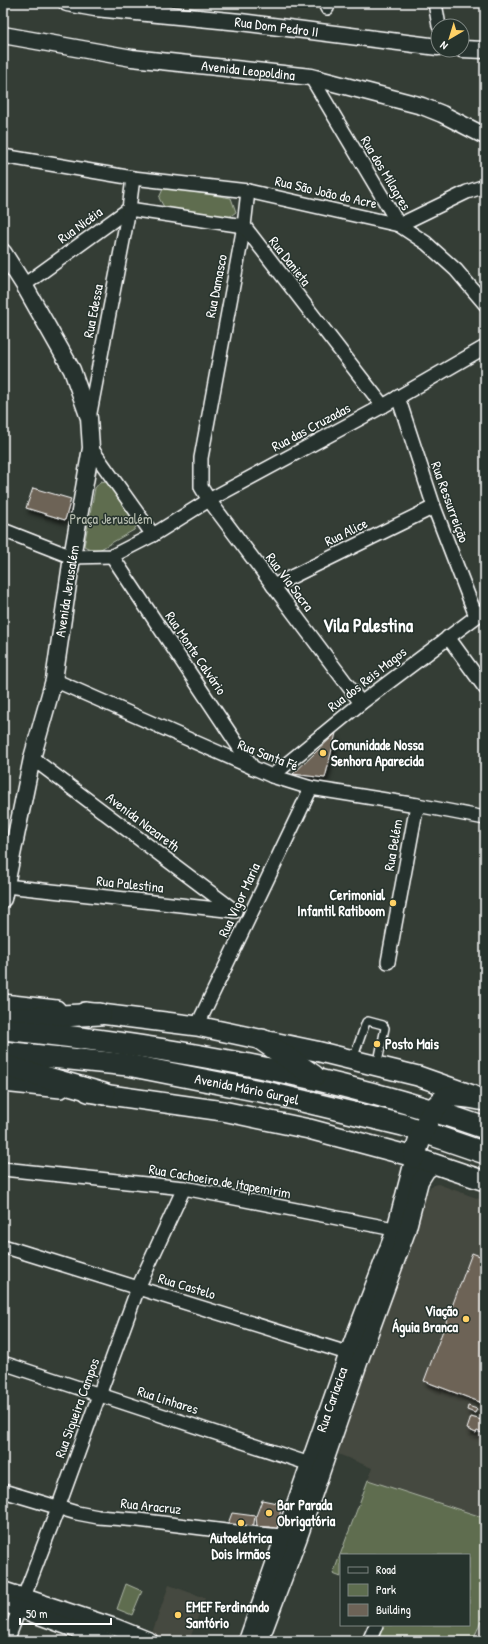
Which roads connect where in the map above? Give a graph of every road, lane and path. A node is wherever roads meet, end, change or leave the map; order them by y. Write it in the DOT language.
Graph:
graph roads {
  1 [pos="67,3"];
  2 [pos="435,3"];
  3 [pos="94,5"];
  4 [pos="438,18"];
  5 [pos="3,35"];
  6 [pos="430,46"];
  7 [pos="470,49"];
  8 [pos="485,50"];
  9 [pos="311,77"];
  10 [pos="485,136"];
  11 [pos="3,156"];
  12 [pos="133,178"];
  13 [pos="485,186"];
  14 [pos="248,191"];
  15 [pos="129,209"];
  16 [pos="398,224"];
  17 [pos="244,226"];
  18 [pos="3,252"];
  19 [pos="24,285"];
  20 [pos="485,304"];
  21 [pos="485,347"];
  22 [pos="398,397"];
  23 [pos="383,406"];
  24 [pos="89,418"];
  25 [pos="92,448"];
  26 [pos="209,500"];
  27 [pos="434,507"];
  28 [pos="3,530"];
  29 [pos="153,535"];
  30 [pos="112,556"];
  31 [pos="72,557"];
  32 [pos="273,586"];
  33 [pos="481,613"];
  34 [pos="448,637"];
  35 [pos="54,680"];
  36 [pos="485,688"];
  37 [pos="361,703"];
  38 [pos="32,758"];
  39 [pos="253,768"];
  40 [pos="272,776"];
  41 [pos="311,788"];
  42 [pos="417,805"];
  43 [pos="485,818"];
  44 [pos="4,892"];
  45 [pos="235,911"];
  46 [pos="250,914"];
  47 [pos="388,962"];
  48 [pos="3,1004"];
  49 [pos="100,1014"];
  50 [pos="3,1019"];
  51 [pos="198,1026"];
  52 [pos="3,1029"];
  53 [pos="262,1040"];
  54 [pos="3,1052"];
  55 [pos="352,1060"];
  56 [pos="3,1065"];
  57 [pos="377,1066"];
  58 [pos="3,1082"];
  59 [pos="325,1083"];
  60 [pos="104,1094"];
  61 [pos="485,1100"];
  62 [pos="433,1110"];
  63 [pos="485,1128"];
  64 [pos="423,1132"];
  65 [pos="485,1153"];
  66 [pos="414,1157"];
  67 [pos="436,1164"];
  68 [pos="3,1169"];
  69 [pos="485,1181"];
  70 [pos="184,1188"];
  71 [pos="401,1231"];
  72 [pos="3,1246"];
  73 [pos="138,1288"];
  74 [pos="354,1355"];
  75 [pos="3,1363"];
  76 [pos="99,1394"];
  77 [pos="316,1466"];
  78 [pos="3,1491"];
  79 [pos="58,1508"];
  80 [pos="291,1536"];
  81 [pos="3,1590"];
  82 [pos="22,1602"];
  83 [pos="3,1603"];
  84 [pos="376,1626"];
  85 [pos="7,1641"];
  86 [pos="108,1641"];
  87 [pos="150,1641"];
  88 [pos="247,1641"];
  89 [pos="260,1641"];
  90 [pos="369,1641"];
  1 -- 3 [label="street, Rua Dom Pedro II"];
  2 -- 4 [label="street"];
  3 -- 6 [label="street, Rua Dom Pedro II"];
  5 -- 9 [label="street, Avenida Leopoldina"];
  7 -- 8 [label="street"];
  9 -- 10 [label="street, Avenida Leopoldina"];
  9 -- 16 [label="street, Rua dos Milagres"];
  11 -- 12 [label="street"];
  12 -- 14 [label="street"];
  12 -- 15 [label="street"];
  13 -- 16 [label="street"];
  14 -- 16 [label="street, Rua São João do Acre"];
  14 -- 17 [label="street, Rua Damasco"];
  15 -- 17 [label="street"];
  15 -- 19 [label="street, Rua Nicéia"];
  15 -- 24 [label="street, Rua Edessa"];
  16 -- 20 [label="street, Rua dos Milagres"];
  17 -- 23 [label="street, Rua Danieta"];
  17 -- 26 [label="street, Rua Damasco"];
  18 -- 19 [label="street, Avenida Jerusalém"];
  19 -- 24 [label="street, Avenida Jerusalém"];
  21 -- 22 [label="street, Rua das Cruzadas"];
  22 -- 23 [label="street, Rua das Cruzadas"];
  22 -- 27 [label="street, Rua Ressurreição"];
  23 -- 26 [label="street, Rua das Cruzadas"];
  24 -- 25 [label="street, Avenida Jerusalém"];
  25 -- 29 [label="street"];
  25 -- 31 [label="street, Avenida Jerusalém"];
  26 -- 29 [label="street, Rua das Cruzadas"];
  26 -- 32 [label="street, Rua Via Sacra"];
  27 -- 32 [label="street, Rua Alice"];
  27 -- 33 [label="street, Rua Ressurreição"];
  28 -- 31 [label="street"];
  29 -- 30 [label="street, Rua das Cruzadas"];
  30 -- 31 [label="street, Rua das Cruzadas"];
  30 -- 39 [label="street, Rua Monte Calvário"];
  31 -- 35 [label="street, Avenida Jerusalém"];
  32 -- 37 [label="street, Rua Via Sacra"];
  33 -- 34 [label="street, Rua dos Reis Magos"];
  34 -- 36 [label="street"];
  34 -- 37 [label="street, Rua dos Reis Magos"];
  35 -- 38 [label="street, Avenida Jerusalém"];
  35 -- 39 [label="street, Rua Santa Fé"];
  37 -- 40 [label="street, Rua dos Reis Magos"];
  38 -- 44 [label="street, Avenida Jerusalém"];
  38 -- 45 [label="street, Avenida Nazareth"];
  39 -- 40 [label="street, Rua Santa Fé"];
  40 -- 41 [label="street, Rua Santa Fé"];
  41 -- 42 [label="street, Rua Santa Fé"];
  41 -- 46 [label="street, Rua Vigor Maria"];
  42 -- 43 [label="street, Rua Santa Fé"];
  42 -- 47 [label="street, Rua Belém"];
  44 -- 45 [label="street, Rua Palestina"];
  45 -- 46 [label="street, Rua Palestina"];
  46 -- 51 [label="street, Rua Vigor Maria"];
  48 -- 49 [label="main road"];
  49 -- 50 [label="main road"];
  49 -- 51 [label="main road"];
  51 -- 53 [label="main road"];
  52 -- 59 [label="main road, Avenida Mário Gurgel"];
  53 -- 55 [label="main road"];
  53 -- 59 [label="main road"];
  54 -- 64 [label="main road, Avenida Mário Gurgel"];
  55 -- 57 [label="main road"];
  55 -- 57 [label="lane"];
  56 -- 60 [label="main road"];
  57 -- 61 [label="main road"];
  58 -- 60 [label="main road, Avenida Mário Gurgel"];
  59 -- 62 [label="main road, Avenida Mário Gurgel"];
  60 -- 66 [label="main road, Avenida Mário Gurgel"];
  61 -- 62 [label="main road"];
  62 -- 63 [label="main road, Avenida Mário Gurgel"];
  62 -- 64 [label="main road"];
  64 -- 65 [label="main road, Avenida Mário Gurgel"];
  64 -- 66 [label="main road"];
  66 -- 67 [label="main road, Avenida Mário Gurgel"];
  66 -- 71 [label="street, Rua Cariacica"];
  67 -- 69 [label="main road, Avenida Mário Gurgel"];
  67 -- 71 [label="street, Rua Cariacica"];
  68 -- 70 [label="street, Rua Cachoeiro de Itapemirim"];
  70 -- 71 [label="street, Rua Cachoeiro de Itapemirim"];
  70 -- 73 [label="street, Rua Siqueira Campos"];
  71 -- 74 [label="street, Rua Cariacica"];
  72 -- 73 [label="street, Rua Castelo"];
  73 -- 74 [label="street, Rua Castelo"];
  73 -- 76 [label="street, Rua Siqueira Campos"];
  74 -- 77 [label="street, Rua Cariacica"];
  75 -- 76 [label="street, Rua Linhares"];
  76 -- 77 [label="street, Rua Linhares"];
  76 -- 79 [label="street, Rua Siqueira Campos"];
  77 -- 80 [label="street, Rua Cariacica"];
  78 -- 79 [label="street, Rua Aracruz"];
  79 -- 80 [label="street, Rua Aracruz"];
  79 -- 82 [label="street, Rua Siqueira Campos"];
  80 -- 88 [label="street, Rua Cariacica"];
  80 -- 89 [label="street, Rua Cariacica"];
  81 -- 82 [label="street"];
  82 -- 83 [label="street"];
  82 -- 85 [label="street, Rua Siqueira Campos"];
  82 -- 86 [label="street"];
  82 -- 87 [label="street"];
  84 -- 90 [label="street"];
}
